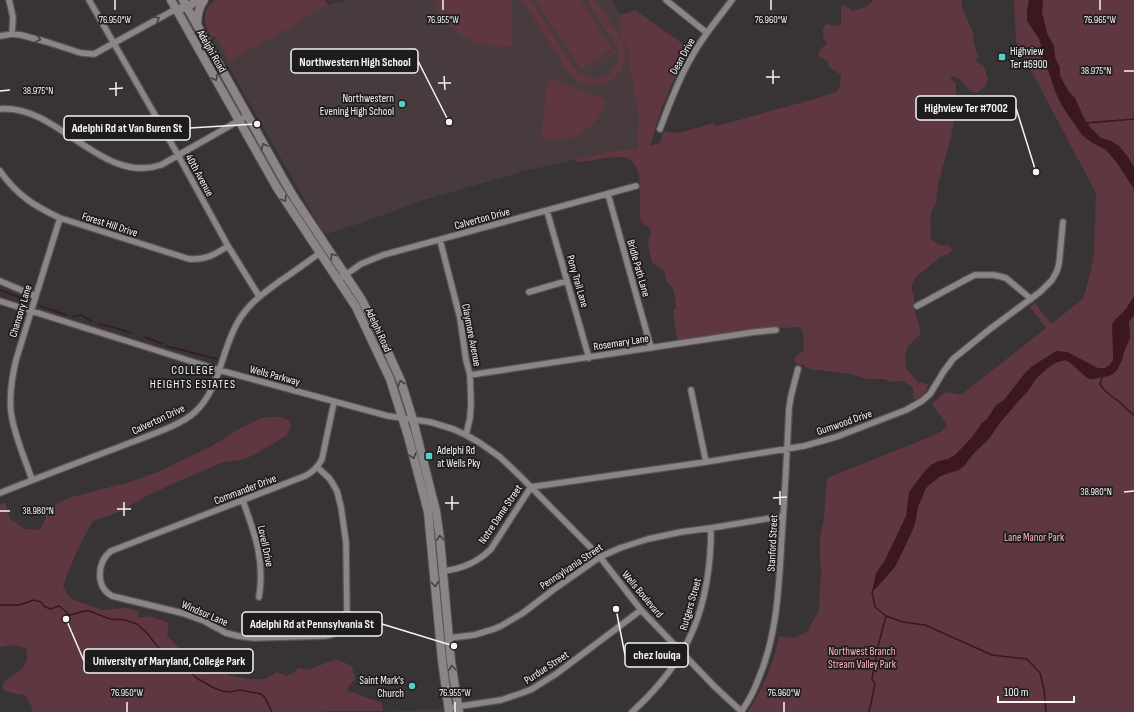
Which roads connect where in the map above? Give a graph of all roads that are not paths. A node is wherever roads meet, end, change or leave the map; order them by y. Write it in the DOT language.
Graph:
graph roads {
  1 [pos="9,0"];
  2 [pos="89,0"];
  3 [pos="171,0"];
  4 [pos="198,0"];
  5 [pos="204,0"];
  6 [pos="667,0"];
  7 [pos="732,0"];
  8 [pos="184,2"];
  9 [pos="176,9"];
  10 [pos="197,26"];
  11 [pos="707,33"];
  12 [pos="12,34"];
  13 [pos="0,36"];
  14 [pos="113,43"];
  15 [pos="0,109"];
  16 [pos="247,116"];
  17 [pos="240,121"];
  18 [pos="660,129"];
  19 [pos="178,155"];
  20 [pos="0,171"];
  21 [pos="636,186"];
  22 [pos="608,194"];
  23 [pos="547,211"];
  24 [pos="60,218"];
  25 [pos="1063,222"];
  26 [pos="440,240"];
  27 [pos="228,246"];
  28 [pos="320,253"];
  29 [pos="346,274"];
  30 [pos="338,280"];
  31 [pos="0,281"];
  32 [pos="567,281"];
  33 [pos="529,292"];
  34 [pos="35,296"];
  35 [pos="259,296"];
  36 [pos="1031,298"];
  37 [pos="0,301"];
  38 [pos="917,306"];
  39 [pos="31,310"];
  40 [pos="776,330"];
  41 [pos="651,348"];
  42 [pos="589,358"];
  43 [pos="798,369"];
  44 [pos="220,370"];
  45 [pos="470,376"];
  46 [pos="691,390"];
  47 [pos="334,402"];
  48 [pos="402,418"];
  49 [pos="413,420"];
  50 [pos="466,435"];
  51 [pos="787,449"];
  52 [pos="706,462"];
  53 [pos="317,467"];
  54 [pos="32,480"];
  55 [pos="531,487"];
  56 [pos="0,493"];
  57 [pos="243,501"];
  58 [pos="783,516"];
  59 [pos="711,528"];
  60 [pos="114,550"];
  61 [pos="600,557"];
  62 [pos="443,571"];
  63 [pos="259,597"];
  64 [pos="641,610"];
  65 [pos="449,638"];
  66 [pos="682,653"];
  67 [pos="458,709"];
  68 [pos="448,710"];
  69 [pos="632,712"];
  70 [pos="741,712"];
  1 -- 12 [label="street"];
  2 -- 14 [label="street, 40th Avenue"];
  3 -- 9 [label="main road, Adelphi Road"];
  4 -- 8 [label="main road"];
  5 -- 10 [label="main road"];
  6 -- 11 [label="street"];
  7 -- 11 [label="street, Dean Drive"];
  8 -- 9 [label="main road"];
  8 -- 10 [label="main road, Adelphi Road"];
  14 -- 9 [label="street, one-way"];
  9 -- 17 [label="main road, Adelphi Road, one-way"];
  10 -- 16 [label="main road, Adelphi Road"];
  11 -- 18 [label="street, Dean Drive"];
  12 -- 13 [label="street"];
  12 -- 14 [label="street, one-way"];
  14 -- 19 [label="street, 40th Avenue"];
  15 -- 19 [label="street"];
  16 -- 17 [label="street"];
  29 -- 16 [label="main road, Adelphi Road, one-way"];
  17 -- 19 [label="street"];
  17 -- 28 [label="main road, Adelphi Road, one-way"];
  19 -- 27 [label="street, 40th Avenue"];
  20 -- 24 [label="street, Forest Hill Drive"];
  21 -- 22 [label="street, Calverton Drive"];
  22 -- 23 [label="street, Calverton Drive"];
  22 -- 41 [label="street, Bridle Path Lane"];
  23 -- 26 [label="street, Calverton Drive"];
  23 -- 32 [label="street, Pony Trail Lane"];
  24 -- 27 [label="street, Forest Hill Drive"];
  24 -- 34 [label="street, Chansory Lane"];
  25 -- 36 [label="street, Gumwood Drive"];
  26 -- 29 [label="street, Calverton Drive"];
  26 -- 45 [label="street, Claymore Avenue"];
  27 -- 35 [label="street, 40th Avenue"];
  28 -- 30 [label="main road, Adelphi Road"];
  28 -- 35 [label="street, Calverton Drive"];
  29 -- 30 [label="street, Calverton Drive"];
  49 -- 29 [label="main road, Adelphi Road, one-way"];
  30 -- 48 [label="main road, Adelphi Road"];
  31 -- 34 [label="street"];
  32 -- 33 [label="street"];
  32 -- 42 [label="street, Pony Trail Lane"];
  34 -- 39 [label="street, Chansory Lane"];
  35 -- 44 [label="street, Calverton Drive"];
  36 -- 38 [label="street"];
  36 -- 51 [label="street, Gumwood Drive"];
  37 -- 39 [label="street, Wells Parkway"];
  39 -- 44 [label="street, Wells Parkway"];
  39 -- 54 [label="street, Chansory Lane"];
  40 -- 41 [label="street, Rosemary Lane"];
  41 -- 42 [label="street, Rosemary Lane"];
  42 -- 45 [label="street, Rosemary Lane"];
  43 -- 51 [label="street, Stanford Street"];
  44 -- 47 [label="street, Wells Parkway"];
  44 -- 54 [label="street, Calverton Drive"];
  45 -- 50 [label="street, Claymore Avenue"];
  46 -- 52 [label="street"];
  47 -- 48 [label="street, Wells Parkway"];
  47 -- 53 [label="street"];
  48 -- 49 [label="street, Wells Parkway"];
  48 -- 68 [label="main road, Adelphi Road, one-way"];
  49 -- 50 [label="street, Wells Parkway"];
  62 -- 49 [label="main road, Adelphi Road, one-way"];
  50 -- 55 [label="street, Wells Parkway"];
  51 -- 52 [label="street, Gumwood Drive"];
  51 -- 58 [label="street, Stanford Street"];
  52 -- 55 [label="street, Gumwood Drive"];
  53 -- 57 [label="street, Commander Drive"];
  53 -- 60 [label="street, Windsor Lane"];
  54 -- 56 [label="street, Calverton Drive"];
  55 -- 61 [label="street, Wells Boulevard"];
  55 -- 62 [label="street, Notre Dame Street"];
  57 -- 60 [label="street, Commander Drive"];
  57 -- 63 [label="street, Lovell Drive"];
  58 -- 59 [label="street, Pennsylvania Street"];
  58 -- 70 [label="street, Stanford Street"];
  59 -- 61 [label="street, Pennsylvania Street"];
  59 -- 66 [label="street, Rutgers Street"];
  61 -- 64 [label="street, Wells Boulevard"];
  61 -- 65 [label="street, Pennsylvania Street"];
  62 -- 65 [label="main road, Adelphi Road"];
  64 -- 66 [label="street, Wells Boulevard"];
  64 -- 67 [label="street, Purdue Street"];
  67 -- 65 [label="main road, Adelphi Road, one-way"];
  66 -- 69 [label="street, Rutgers Street"];
  66 -- 70 [label="street, Wells Boulevard"];
  67 -- 68 [label="street, Purdue Street"];
}
